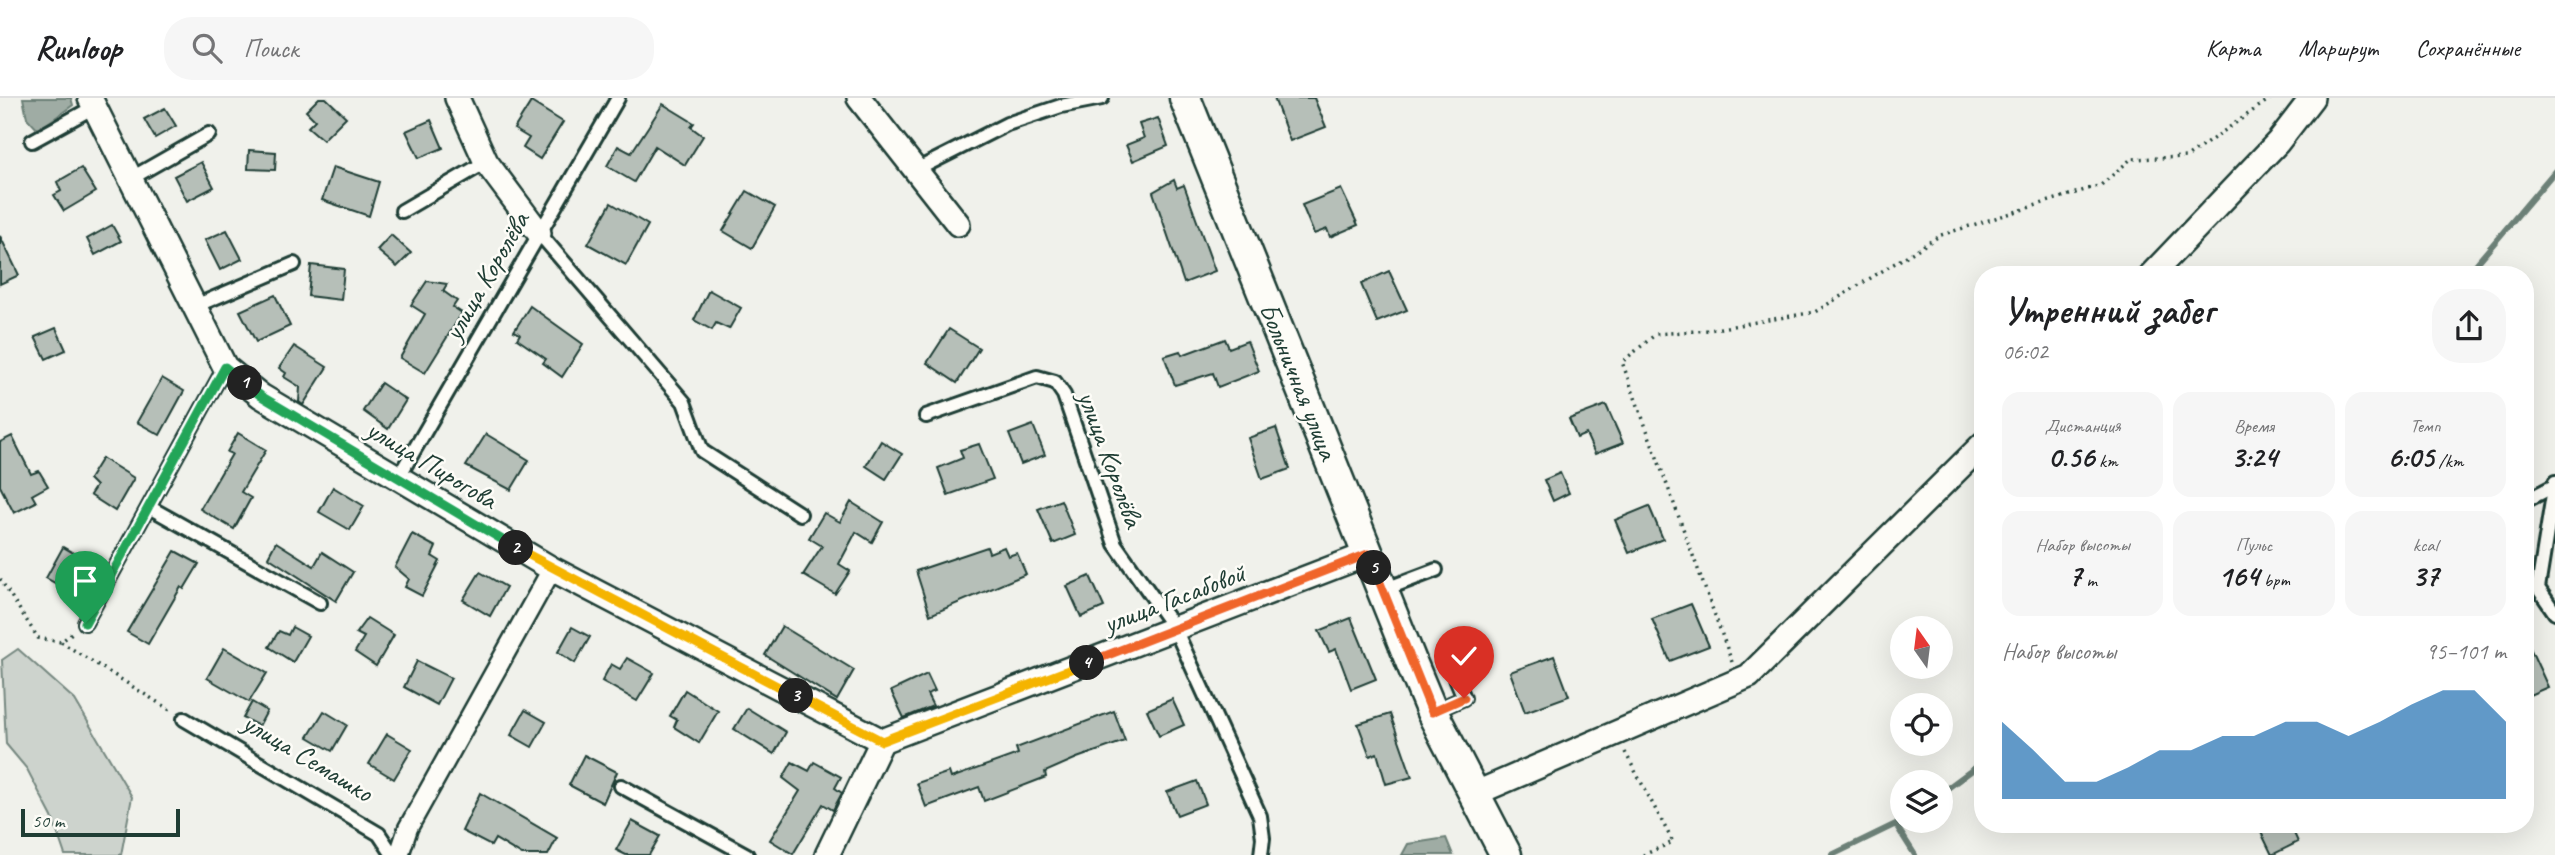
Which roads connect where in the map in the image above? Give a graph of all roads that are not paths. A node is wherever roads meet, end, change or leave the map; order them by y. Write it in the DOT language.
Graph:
graph roads {
  1 [pos="457,98"];
  2 [pos="618,98"];
  3 [pos="859,98"];
  4 [pos="1102,98"];
  5 [pos="1185,98"];
  6 [pos="2312,98"];
  7 [pos="92,103"];
  8 [pos="209,134"];
  9 [pos="32,141"];
  10 [pos="486,162"];
  11 [pos="916,170"];
  12 [pos="130,179"];
  13 [pos="402,211"];
  14 [pos="958,225"];
  15 [pos="539,233"];
  16 [pos="294,264"];
  17 [pos="2160,266"];
  18 [pos="193,307"];
  19 [pos="225,367"];
  20 [pos="926,416"];
  21 [pos="1974,453"];
  22 [pos="398,478"];
  23 [pos="2553,484"];
  24 [pos="2534,496"];
  25 [pos="149,508"];
  26 [pos="800,514"];
  27 [pos="1368,554"];
  28 [pos="552,569"];
  29 [pos="1436,570"];
  30 [pos="1383,590"];
  31 [pos="320,603"];
  32 [pos="2555,614"];
  33 [pos="85,623"];
  34 [pos="1175,629"];
  35 [pos="1471,656"];
  36 [pos="1432,712"];
  37 [pos="184,719"];
  38 [pos="882,741"];
  39 [pos="621,786"];
  40 [pos="1474,794"];
  41 [pos="393,855"];
  42 [pos="399,855"];
  43 [pos="747,855"];
  44 [pos="827,855"];
  45 [pos="1261,855"];
  46 [pos="1506,855"];
  1 -- 10 [label="street"];
  2 -- 15 [label="lane, улица Королёва"];
  3 -- 11 [label="street"];
  4 -- 11 [label="lane"];
  5 -- 27 [label="street, Больничная улица"];
  6 -- 17 [label="street"];
  7 -- 9 [label="lane"];
  7 -- 12 [label="street, улица Пирогова"];
  8 -- 12 [label="lane"];
  10 -- 13 [label="lane"];
  10 -- 15 [label="street"];
  11 -- 14 [label="street"];
  12 -- 18 [label="street, улица Пирогова"];
  15 -- 22 [label="lane, улица Королёва"];
  15 -- 26 [label="lane"];
  16 -- 18 [label="lane"];
  18 -- 19 [label="street, улица Пирогова"];
  19 -- 22 [label="street, улица Пирогова"];
  19 -- 25 [label="lane"];
  20 -- 34 [label="lane, улица Королёва"];
  21 -- 40 [label="street"];
  22 -- 28 [label="street, улица Пирогова"];
  23 -- 24 [label="lane"];
  23 -- 32 [label="lane"];
  25 -- 31 [label="lane"];
  25 -- 33 [label="lane"];
  27 -- 30 [label="street, Больничная улица"];
  27 -- 34 [label="street, улица Гасабовой"];
  28 -- 38 [label="street, улица Пирогова"];
  28 -- 42 [label="street"];
  29 -- 30 [label="lane"];
  30 -- 36 [label="street, Больничная улица"];
  34 -- 38 [label="street, улица Гасабовой"];
  34 -- 45 [label="lane"];
  35 -- 36 [label="lane"];
  36 -- 40 [label="street, Больничная улица"];
  37 -- 41 [label="lane, улица Семашко"];
  38 -- 44 [label="street"];
  39 -- 43 [label="lane"];
  40 -- 46 [label="street, Больничная улица"];
}
